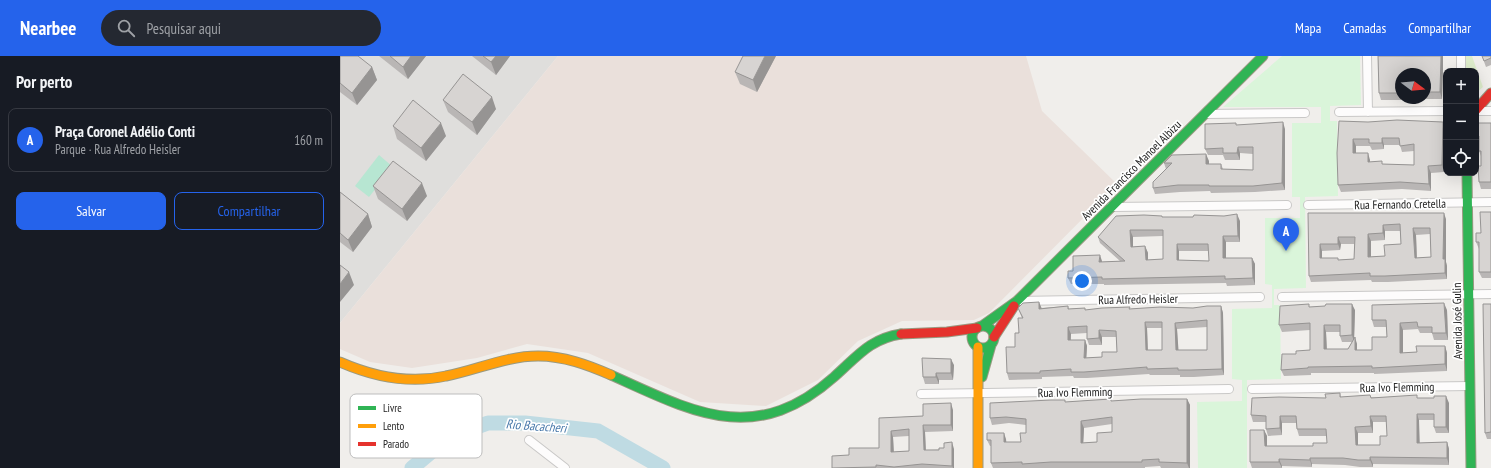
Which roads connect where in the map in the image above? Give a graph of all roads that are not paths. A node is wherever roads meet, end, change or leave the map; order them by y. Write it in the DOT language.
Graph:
graph roads {
  1 [pos="1263,56"];
  2 [pos="1367,56"];
  3 [pos="1461,56"];
  4 [pos="1461,68"];
  5 [pos="1491,93"];
  6 [pos="1479,107"];
  7 [pos="1479,110"];
  8 [pos="1443,111"];
  9 [pos="1491,111"];
  10 [pos="1339,112"];
  11 [pos="1368,112"];
  12 [pos="1305,113"];
  13 [pos="1205,114"];
  14 [pos="1466,176"];
  15 [pos="1491,202"];
  16 [pos="1467,203"];
  17 [pos="1287,205"];
  18 [pos="1308,205"];
  19 [pos="1111,207"];
  20 [pos="1468,294"];
  21 [pos="1491,294"];
  22 [pos="1260,297"];
  23 [pos="1282,297"];
  24 [pos="1017,301"];
  25 [pos="980,327"];
  26 [pos="946,332"];
  27 [pos="992,341"];
  28 [pos="976,345"];
  29 [pos="340,362"];
  30 [pos="1470,386"];
  31 [pos="1229,389"];
  32 [pos="1252,389"];
  33 [pos="978,393"];
  34 [pos="921,394"];
  35 [pos="529,440"];
  36 [pos="565,468"];
  37 [pos="978,468"];
  38 [pos="1471,468"];
  1 -- 13 [label="street, Avenida Francisco Manoel Albizu"];
  2 -- 11 [label="street"];
  3 -- 4 [label="street"];
  5 -- 6 [label="street"];
  7 -- 9 [label="street"];
  8 -- 11 [label="street"];
  10 -- 11 [label="street"];
  12 -- 13 [label="street"];
  13 -- 19 [label="street, Avenida Francisco Manoel Albizu"];
  14 -- 16 [label="street, Avenida José Gulin"];
  15 -- 16 [label="street, Rua Fernando Cretella"];
  16 -- 18 [label="street, Rua Fernando Cretella"];
  16 -- 20 [label="street, Avenida José Gulin"];
  17 -- 19 [label="street"];
  19 -- 24 [label="street, Avenida Francisco Manoel Albizu"];
  20 -- 21 [label="street"];
  20 -- 23 [label="street"];
  20 -- 30 [label="street, Avenida José Gulin"];
  22 -- 24 [label="street, Rua Alfredo Heisler"];
  24 -- 25 [label="street, Avenida Francisco Manoel Albizu"];
  24 -- 27 [label="street, Avenida Francisco Manoel Albizu"];
  25 -- 26 [label="street"];
  25 -- 27 [label="street"];
  25 -- 28 [label="street"];
  26 -- 28 [label="street"];
  26 -- 29 [label="street"];
  27 -- 28 [label="street"];
  27 -- 33 [label="street, Avenida Francisco Manoel Albizu"];
  28 -- 33 [label="street, Avenida Francisco Manoel Albizu"];
  30 -- 32 [label="street, Rua Ivo Flemming"];
  30 -- 38 [label="street, Avenida José Gulin"];
  31 -- 33 [label="street, Rua Ivo Flemming"];
  33 -- 34 [label="street, Rua Ivo Flemming"];
  33 -- 37 [label="street, Avenida Francisco Manoel Albizu"];
  35 -- 36 [label="street"];
}
